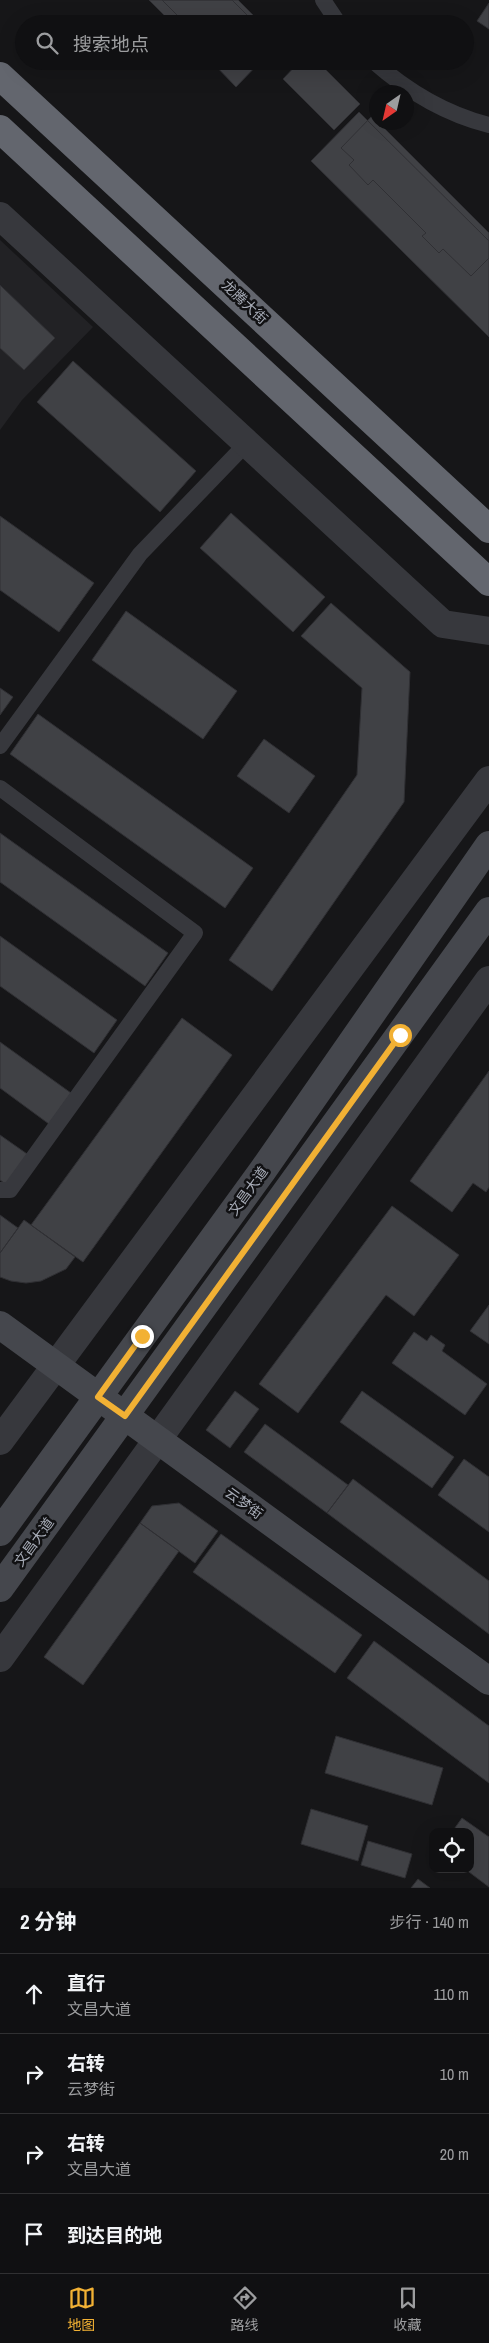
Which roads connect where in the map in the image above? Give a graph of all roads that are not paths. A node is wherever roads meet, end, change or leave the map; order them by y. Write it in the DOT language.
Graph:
graph roads {
  1 [pos="322,0"];
  2 [pos="333,15"];
  3 [pos="383,70"];
  4 [pos="0,76"];
  5 [pos="489,125"];
  6 [pos="0,129"];
  7 [pos="0,216"];
  8 [pos="247,443"];
  9 [pos="460,503"];
  10 [pos="489,506"];
  11 [pos="489,529"];
  12 [pos="489,582"];
  13 [pos="489,631"];
  14 [pos="0,746"];
  15 [pos="489,780"];
  16 [pos="0,788"];
  17 [pos="489,845"];
  18 [pos="489,911"];
  19 [pos="489,980"];
  20 [pos="0,1190"];
  21 [pos="0,1325"];
  22 [pos="56,1366"];
  23 [pos="98,1397"];
  24 [pos="125,1416"];
  25 [pos="157,1440"];
  26 [pos="0,1441"];
  27 [pos="0,1532"];
  28 [pos="0,1588"];
  29 [pos="0,1658"];
  30 [pos="489,1681"];
  1 -- 2 [label="lane"];
  3 -- 5 [label="lane"];
  4 -- 9 [label="highway, 龙腾大街"];
  6 -- 12 [label="highway"];
  7 -- 8 [label="street"];
  8 -- 13 [label="street"];
  8 -- 14 [label="lane"];
  9 -- 10 [label="main road"];
  9 -- 11 [label="highway, 龙腾大街"];
  15 -- 22 [label="street"];
  16 -- 20 [label="lane"];
  17 -- 23 [label="main road, 文昌大道"];
  18 -- 24 [label="main road, 文昌大道"];
  19 -- 25 [label="street"];
  21 -- 22 [label="main road, 云梦街"];
  22 -- 23 [label="main road, 云梦街"];
  22 -- 26 [label="street"];
  23 -- 24 [label="main road, 云梦街"];
  23 -- 27 [label="main road, 文昌大道"];
  24 -- 25 [label="main road, 云梦街"];
  24 -- 28 [label="main road, 文昌大道"];
  25 -- 29 [label="street"];
  25 -- 30 [label="main road, 云梦街"];
}
